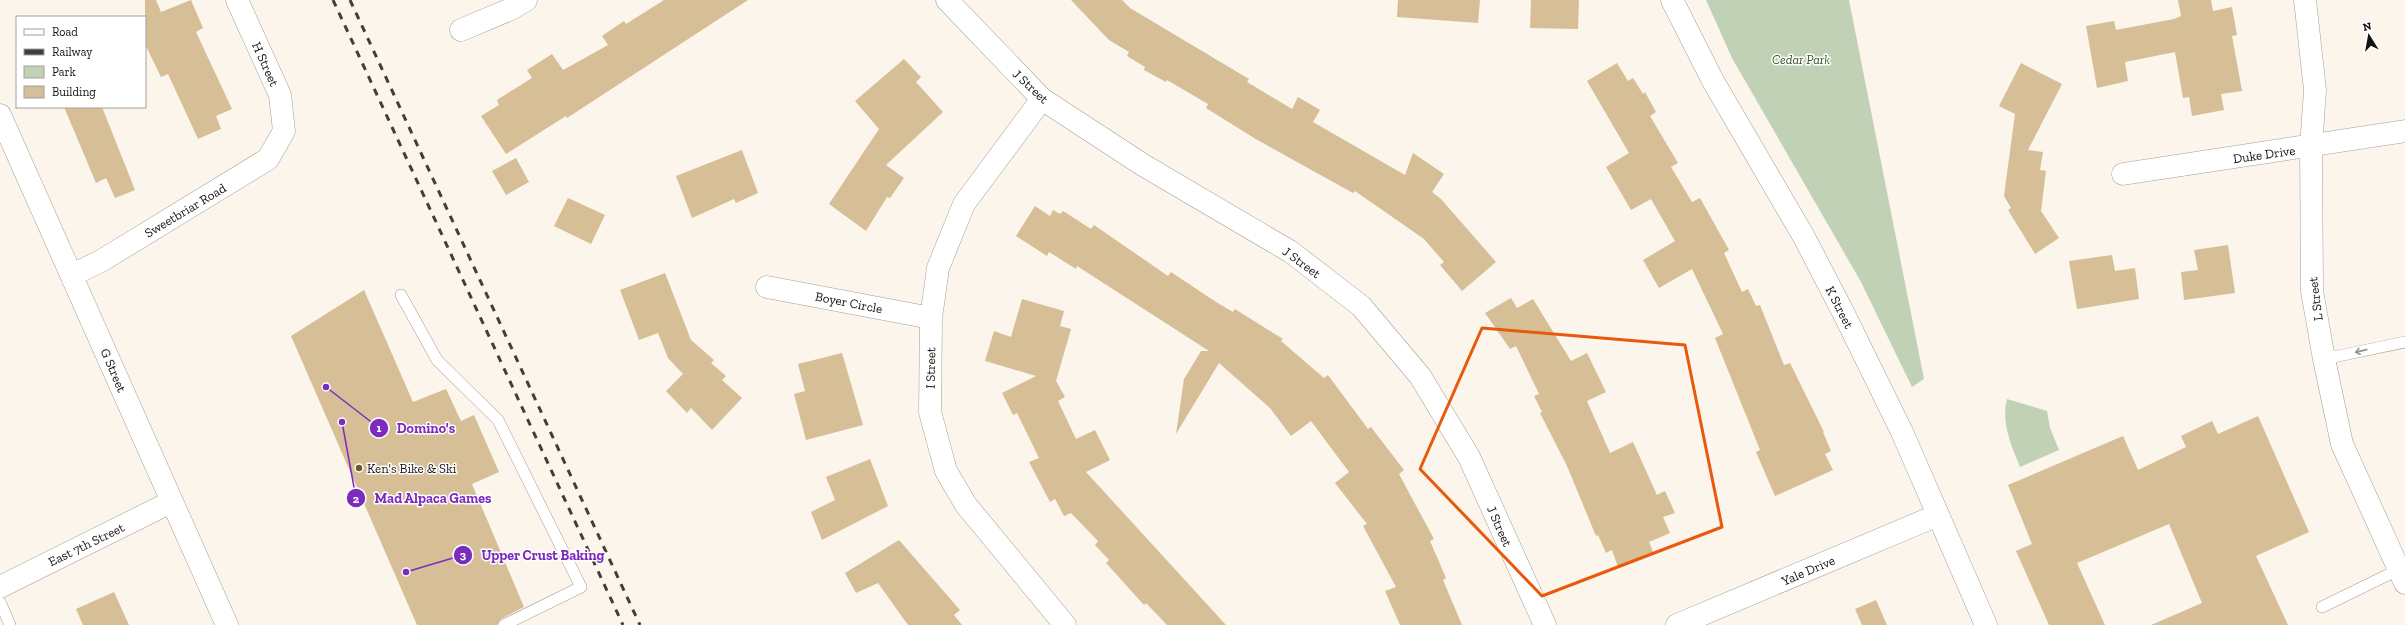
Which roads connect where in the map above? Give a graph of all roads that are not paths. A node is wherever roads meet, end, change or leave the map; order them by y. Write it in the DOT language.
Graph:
graph roads {
  1 [pos="237,0"];
  2 [pos="526,0"];
  3 [pos="947,0"];
  4 [pos="1672,0"];
  5 [pos="2305,0"];
  6 [pos="461,30"];
  7 [pos="1042,100"];
  8 [pos="0,115"];
  9 [pos="284,131"];
  10 [pos="2405,131"];
  11 [pos="2311,147"];
  12 [pos="2123,174"];
  13 [pos="72,275"];
  14 [pos="767,287"];
  15 [pos="400,295"];
  16 [pos="931,318"];
  17 [pos="2405,342"];
  18 [pos="2324,360"];
  19 [pos="171,502"];
  20 [pos="1938,515"];
  21 [pos="2403,573"];
  22 [pos="0,587"];
  23 [pos="0,602"];
  24 [pos="2322,607"];
  25 [pos="10,625"];
  26 [pos="227,625"];
  27 [pos="504,625"];
  28 [pos="1065,625"];
  29 [pos="1545,625"];
  30 [pos="1677,625"];
  31 [pos="1986,625"];
  1 -- 9 [label="street, H Street"];
  2 -- 6 [label="street"];
  3 -- 7 [label="street, J Street"];
  4 -- 20 [label="street, K Street"];
  5 -- 11 [label="street, L Street"];
  7 -- 16 [label="street, I Street"];
  7 -- 29 [label="street, J Street"];
  8 -- 13 [label="street, G Street"];
  9 -- 13 [label="street, Sweetbriar Road"];
  10 -- 11 [label="street, Duke Drive"];
  11 -- 12 [label="street, Duke Drive"];
  11 -- 18 [label="street, L Street"];
  13 -- 19 [label="street, G Street"];
  14 -- 16 [label="street, Boyer Circle"];
  15 -- 27 [label="lane"];
  16 -- 28 [label="street, I Street"];
  17 -- 18 [label="lane, one-way"];
  18 -- 21 [label="street, L Street"];
  19 -- 22 [label="street, East 7th Street"];
  19 -- 26 [label="street, G Street"];
  20 -- 30 [label="street, Yale Drive"];
  20 -- 31 [label="street, K Street"];
  21 -- 24 [label="lane"];
  23 -- 25 [label="lane"];
}
